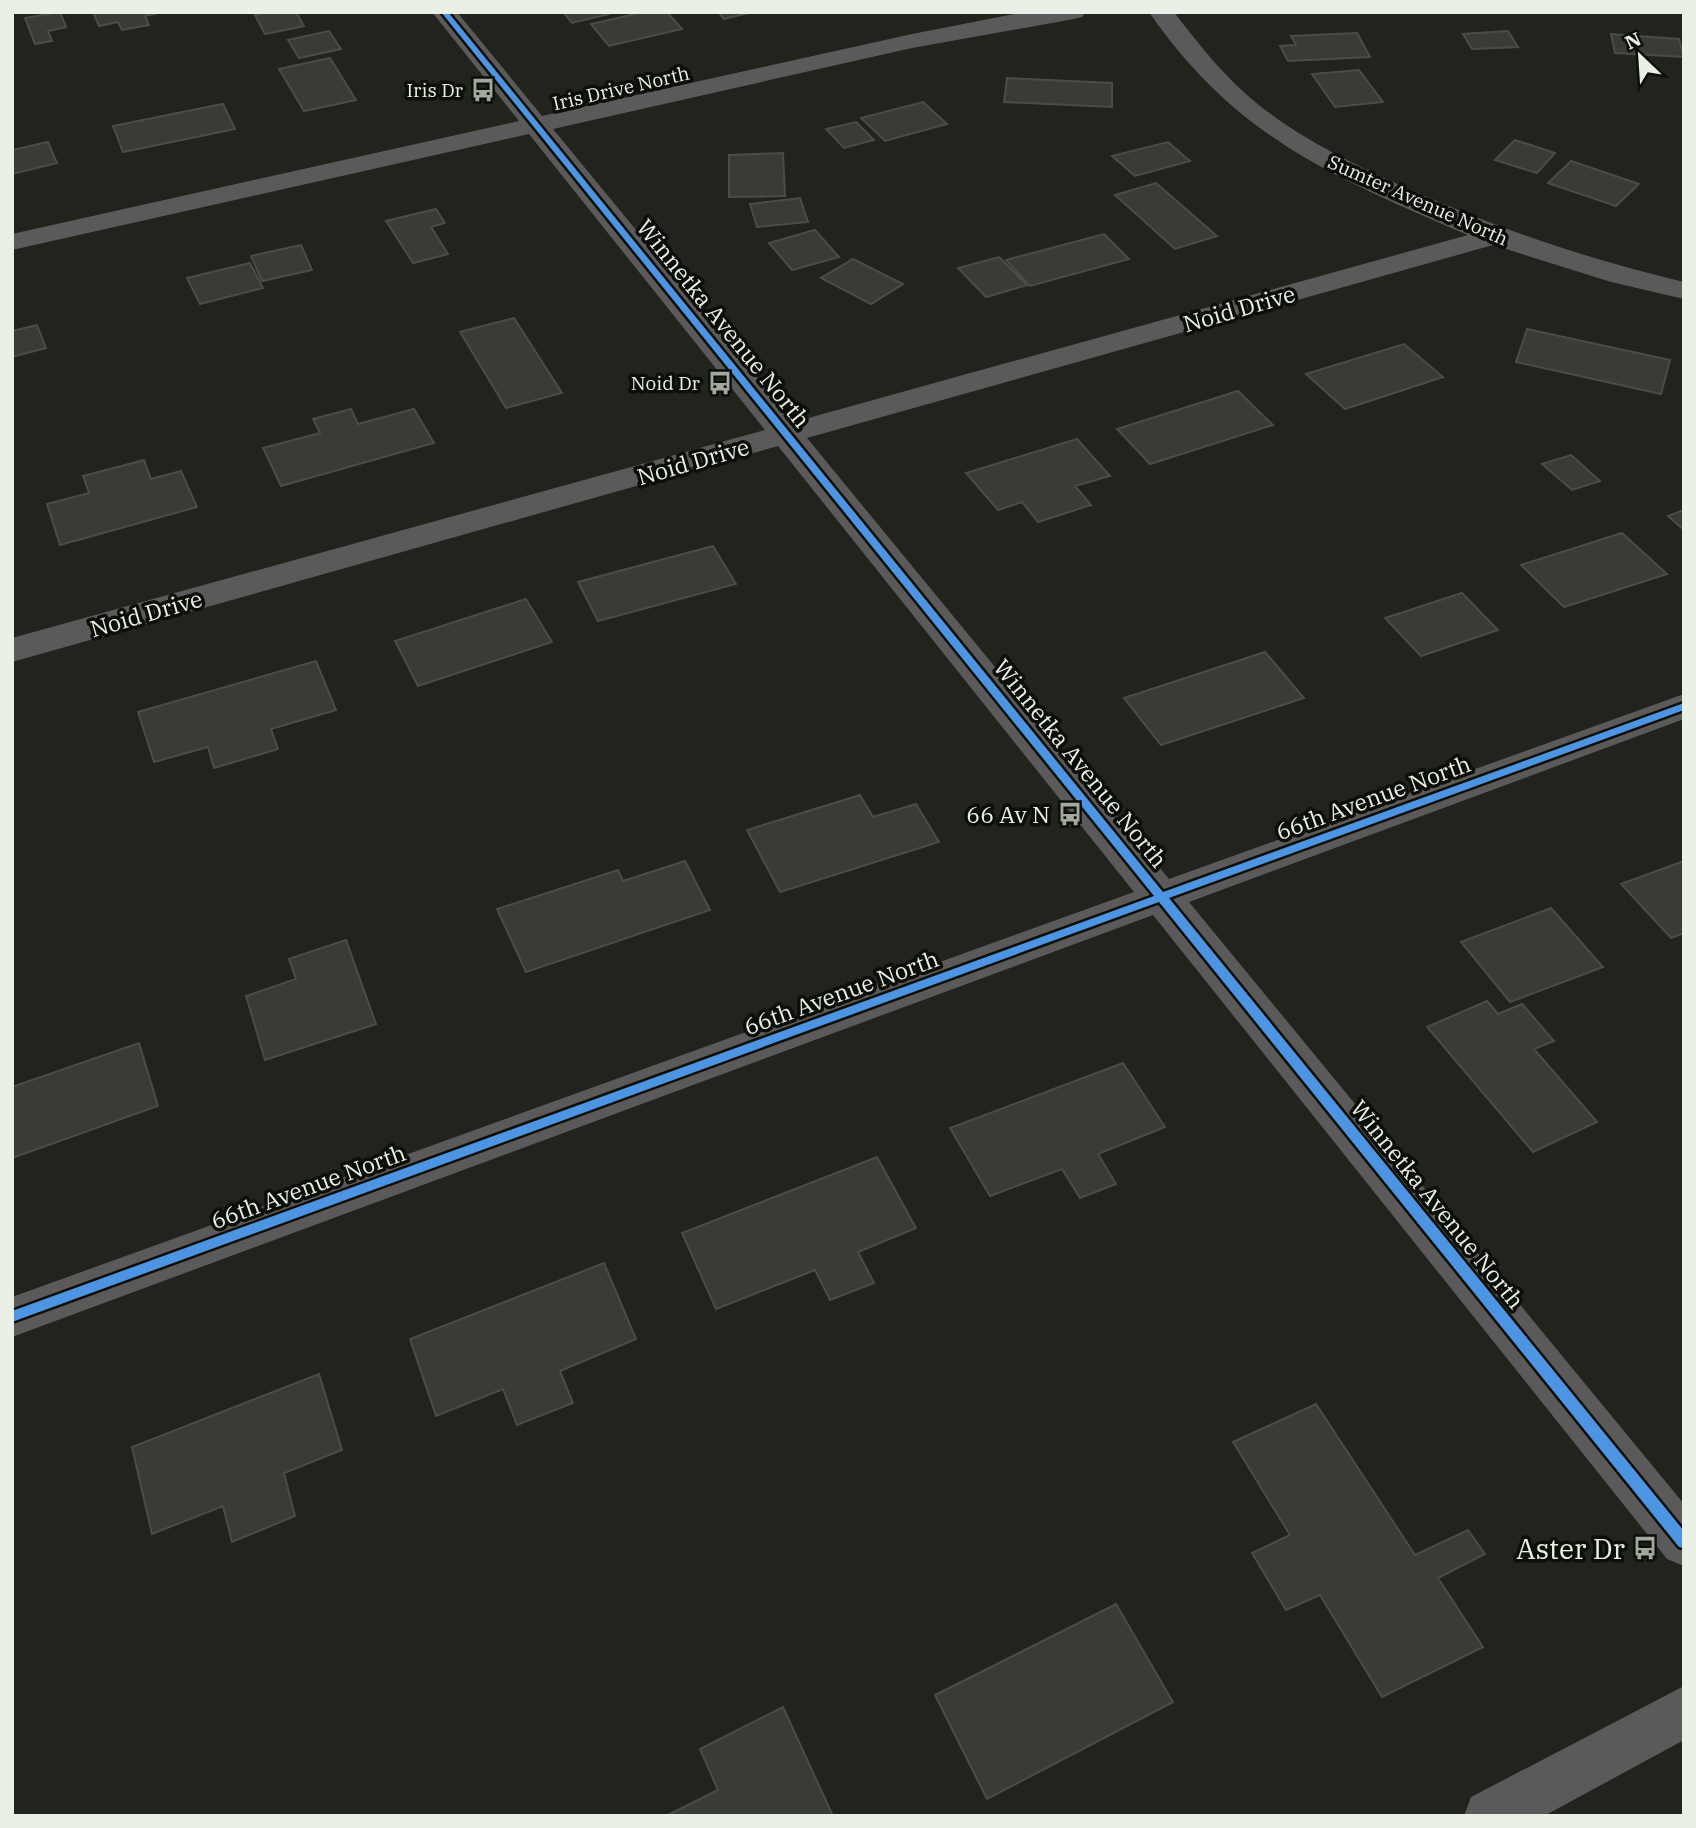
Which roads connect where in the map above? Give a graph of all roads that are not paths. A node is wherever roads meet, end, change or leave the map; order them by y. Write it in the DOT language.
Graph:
graph roads {
  1 [pos="444,12"];
  2 [pos="1074,12"];
  3 [pos="1161,12"];
  4 [pos="536,125"];
  5 [pos="1494,236"];
  6 [pos="12,242"];
  7 [pos="1684,291"];
  8 [pos="788,435"];
  9 [pos="12,650"];
  10 [pos="1684,706"];
  11 [pos="1162,897"];
  12 [pos="12,1317"];
  13 [pos="1684,1542"];
  14 [pos="1684,1712"];
  15 [pos="1490,1816"];
  1 -- 4 [label="street, Winnetka Avenue North"];
  2 -- 4 [label="street, Iris Drive North"];
  3 -- 5 [label="street, Sumter Avenue North"];
  4 -- 6 [label="street, Iris Drive North"];
  4 -- 8 [label="street, Winnetka Avenue North"];
  5 -- 7 [label="street, Sumter Avenue North"];
  5 -- 8 [label="street, Noid Drive"];
  8 -- 9 [label="street, Noid Drive"];
  8 -- 11 [label="street, Winnetka Avenue North"];
  10 -- 11 [label="street, 66th Avenue North"];
  11 -- 12 [label="street, 66th Avenue North"];
  11 -- 13 [label="street, Winnetka Avenue North"];
  14 -- 15 [label="street"];
}
